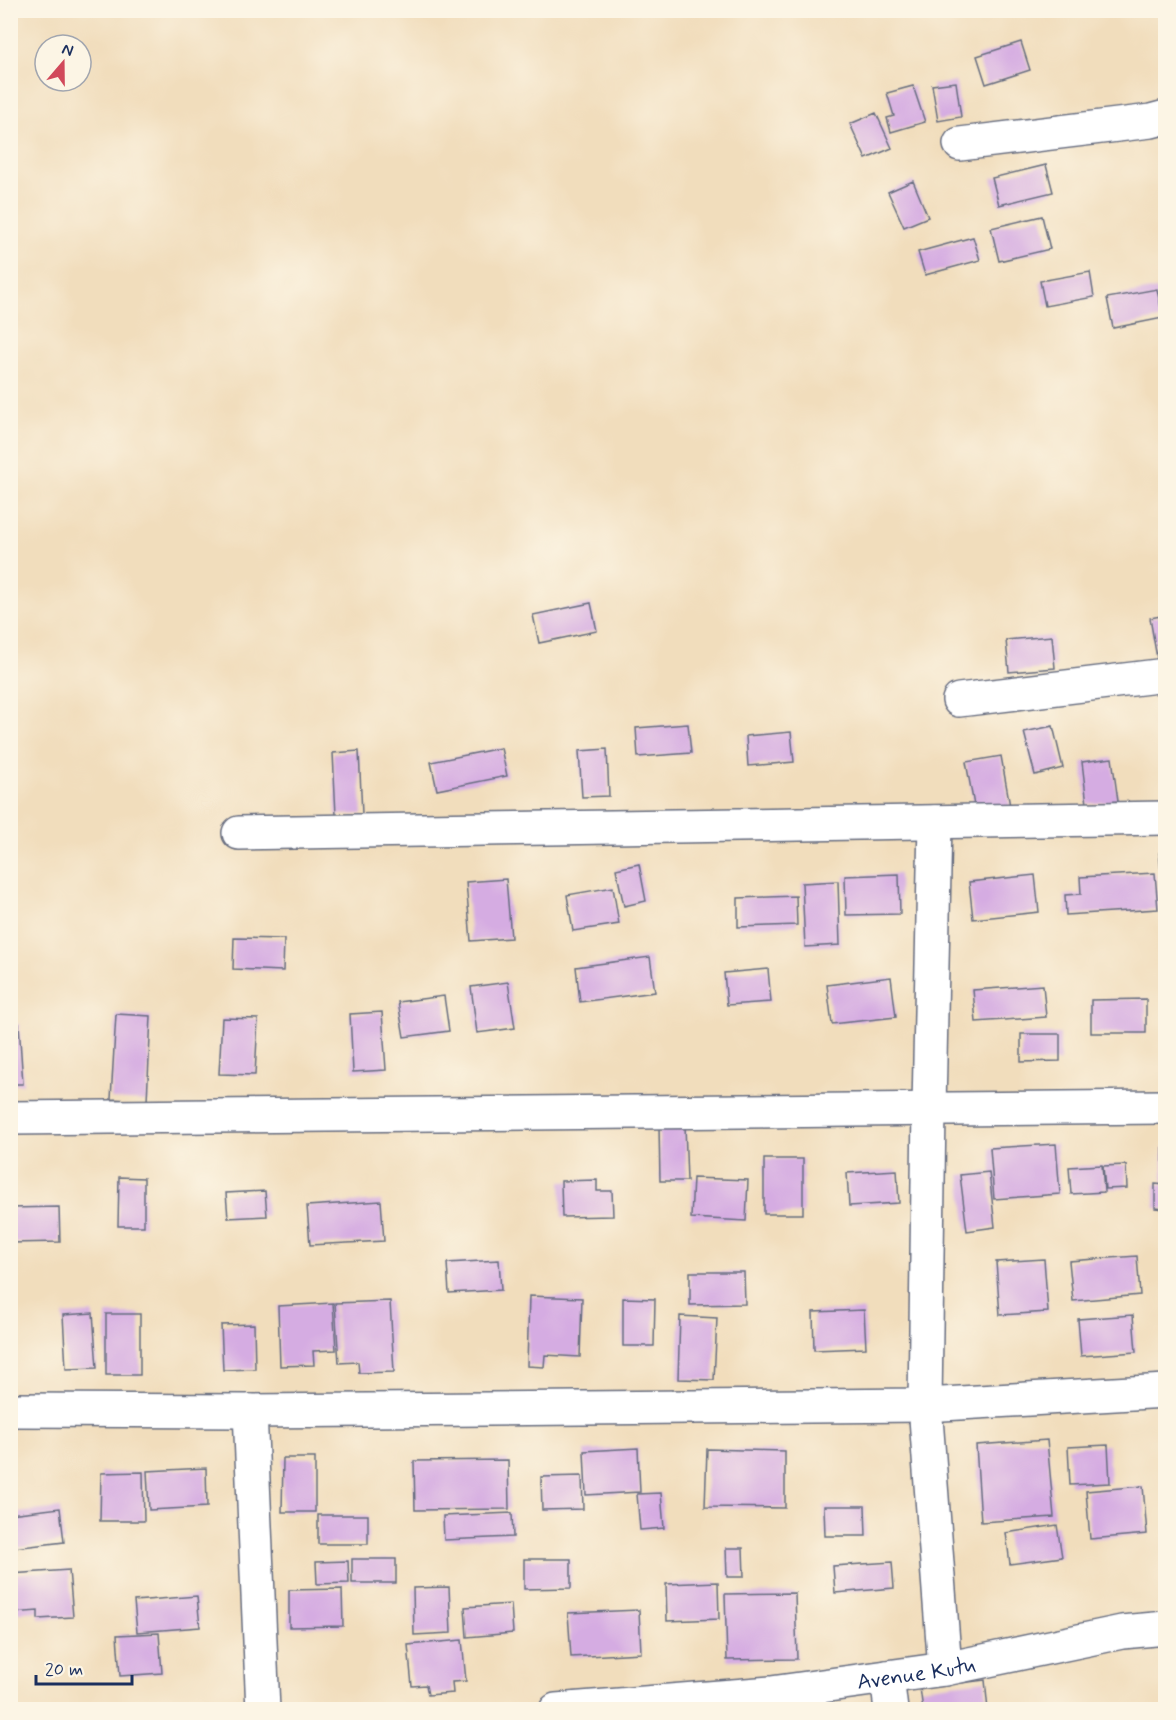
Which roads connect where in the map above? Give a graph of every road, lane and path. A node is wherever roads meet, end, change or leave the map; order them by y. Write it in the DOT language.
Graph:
graph roads {
  1 [pos="1166,117"];
  2 [pos="960,144"];
  3 [pos="1166,675"];
  4 [pos="959,700"];
  5 [pos="1166,818"];
  6 [pos="935,822"];
  7 [pos="239,833"];
  8 [pos="1166,1107"];
  9 [pos="928,1108"];
  10 [pos="10,1118"];
  11 [pos="1166,1391"];
  12 [pos="925,1405"];
  13 [pos="10,1410"];
  14 [pos="250,1411"];
  15 [pos="1166,1628"];
  16 [pos="945,1669"];
  17 [pos="887,1677"];
  18 [pos="263,1710"];
  19 [pos="556,1710"];
  20 [pos="891,1710"];
  1 -- 2 [label="street"];
  3 -- 4 [label="street"];
  5 -- 6 [label="street"];
  6 -- 7 [label="street"];
  6 -- 9 [label="street"];
  8 -- 9 [label="street"];
  9 -- 10 [label="street"];
  9 -- 12 [label="street"];
  11 -- 12 [label="street"];
  12 -- 14 [label="street"];
  12 -- 16 [label="street"];
  13 -- 14 [label="street"];
  14 -- 18 [label="street"];
  15 -- 16 [label="street, Avenue Kutu"];
  16 -- 17 [label="street, Avenue Kutu"];
  17 -- 19 [label="street, Avenue Kutu"];
  17 -- 20 [label="street"];
}
